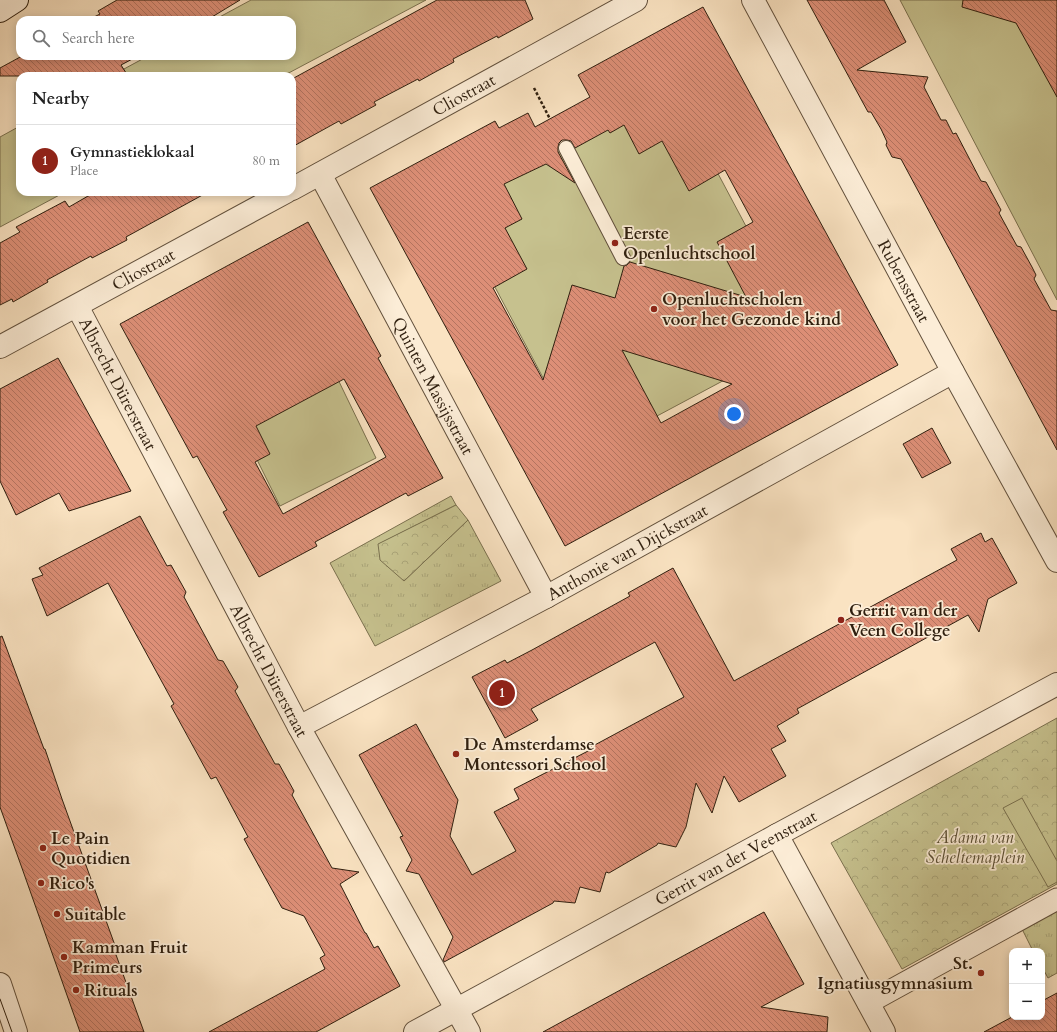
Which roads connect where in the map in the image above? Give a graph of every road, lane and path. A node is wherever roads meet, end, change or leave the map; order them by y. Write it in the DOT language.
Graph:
graph roads {
  1 [pos="17,0"];
  2 [pos="636,0"];
  3 [pos="753,0"];
  4 [pos="0,10"];
  5 [pos="521,62"];
  6 [pos="550,119"];
  7 [pos="566,148"];
  8 [pos="320,174"];
  9 [pos="296,187"];
  10 [pos="279,196"];
  11 [pos="623,258"];
  12 [pos="77,306"];
  13 [pos="0,347"];
  14 [pos="953,372"];
  15 [pos="1057,561"];
  16 [pos="546,597"];
  17 [pos="1057,684"];
  18 [pos="299,728"];
  19 [pos="777,834"];
  20 [pos="1057,899"];
  21 [pos="0,984"];
  22 [pos="868,1003"];
  23 [pos="457,1009"];
  24 [pos="16,1032"];
  25 [pos="415,1032"];
  26 [pos="469,1032"];
  27 [pos="884,1032"];
  1 -- 4 [label="street"];
  2 -- 5 [label="street, Cliostraat"];
  3 -- 14 [label="street, Rubensstraat"];
  5 -- 6 [label="path"];
  5 -- 8 [label="street, Cliostraat"];
  7 -- 11 [label="lane"];
  8 -- 9 [label="street, Cliostraat"];
  8 -- 16 [label="street, Quinten Massijsstraat"];
  10 -- 12 [label="street, Cliostraat"];
  12 -- 13 [label="street, Cliostraat"];
  12 -- 18 [label="street, Albrecht Dürerstraat"];
  14 -- 15 [label="street, Rubensstraat"];
  14 -- 16 [label="street, Anthonie van Dijckstraat"];
  16 -- 18 [label="street, Anthonie van Dijckstraat"];
  17 -- 19 [label="street, Gerrit van der Veenstraat"];
  18 -- 23 [label="street, Albrecht Dürerstraat"];
  19 -- 22 [label="street"];
  19 -- 23 [label="street, Gerrit van der Veenstraat"];
  20 -- 22 [label="street"];
  21 -- 24 [label="street"];
  22 -- 27 [label="street"];
  23 -- 25 [label="street, Gerrit van der Veenstraat"];
  23 -- 26 [label="street, Albrecht Dürerstraat"];
}
